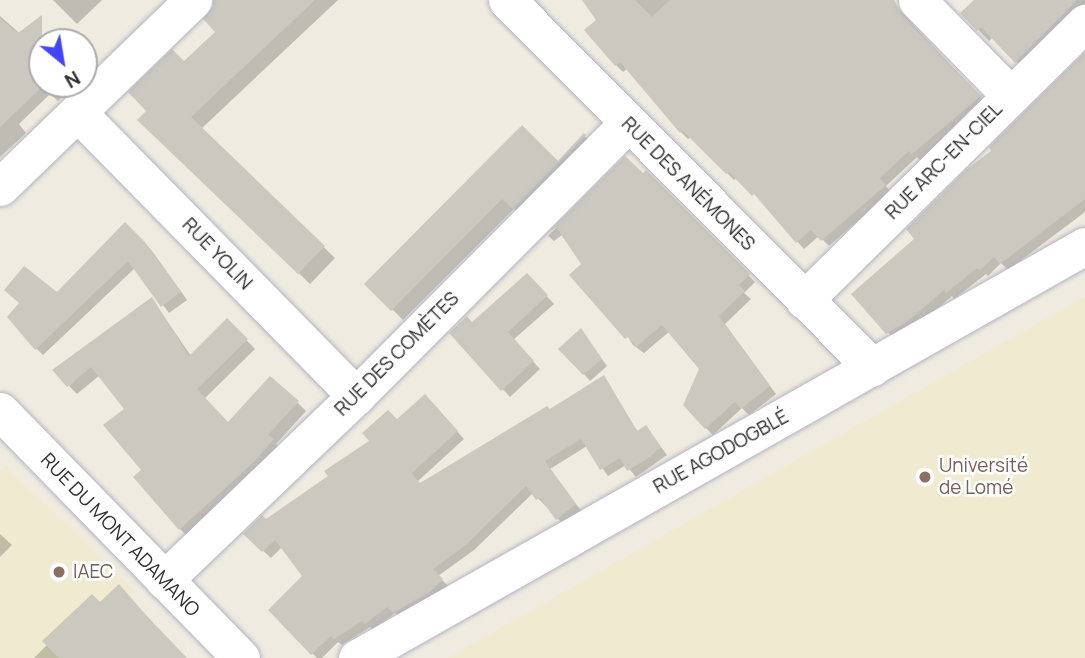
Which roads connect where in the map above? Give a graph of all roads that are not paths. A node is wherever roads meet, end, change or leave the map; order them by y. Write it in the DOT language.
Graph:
graph roads {
  1 [pos="193,0"];
  2 [pos="507,0"];
  3 [pos="917,0"];
  4 [pos="1085,23"];
  5 [pos="1010,95"];
  6 [pos="79,113"];
  7 [pos="628,124"];
  8 [pos="0,187"];
  9 [pos="1085,246"];
  10 [pos="804,300"];
  11 [pos="872,367"];
  12 [pos="356,396"];
  13 [pos="6,429"];
  14 [pos="164,580"];
  15 [pos="241,658"];
  16 [pos="357,658"];
  1 -- 6 [label="street"];
  2 -- 7 [label="street, RUE DES ANÉMONES"];
  3 -- 5 [label="street"];
  4 -- 5 [label="street, RUE ARC-EN-CIEL"];
  5 -- 10 [label="street, RUE ARC-EN-CIEL"];
  6 -- 8 [label="street"];
  6 -- 12 [label="street, RUE YOLIN"];
  7 -- 10 [label="street, RUE DES ANÉMONES"];
  7 -- 12 [label="street, RUE DES COMÈTES"];
  9 -- 11 [label="street, RUE AGODOGBLÉ"];
  10 -- 11 [label="street, RUE DES ANÉMONES"];
  11 -- 16 [label="street, RUE AGODOGBLÉ"];
  12 -- 14 [label="street, RUE DES COMÈTES"];
  13 -- 14 [label="street, RUE DU MONT ADAMANO"];
  14 -- 15 [label="street, RUE DU MONT ADAMANO"];
}
